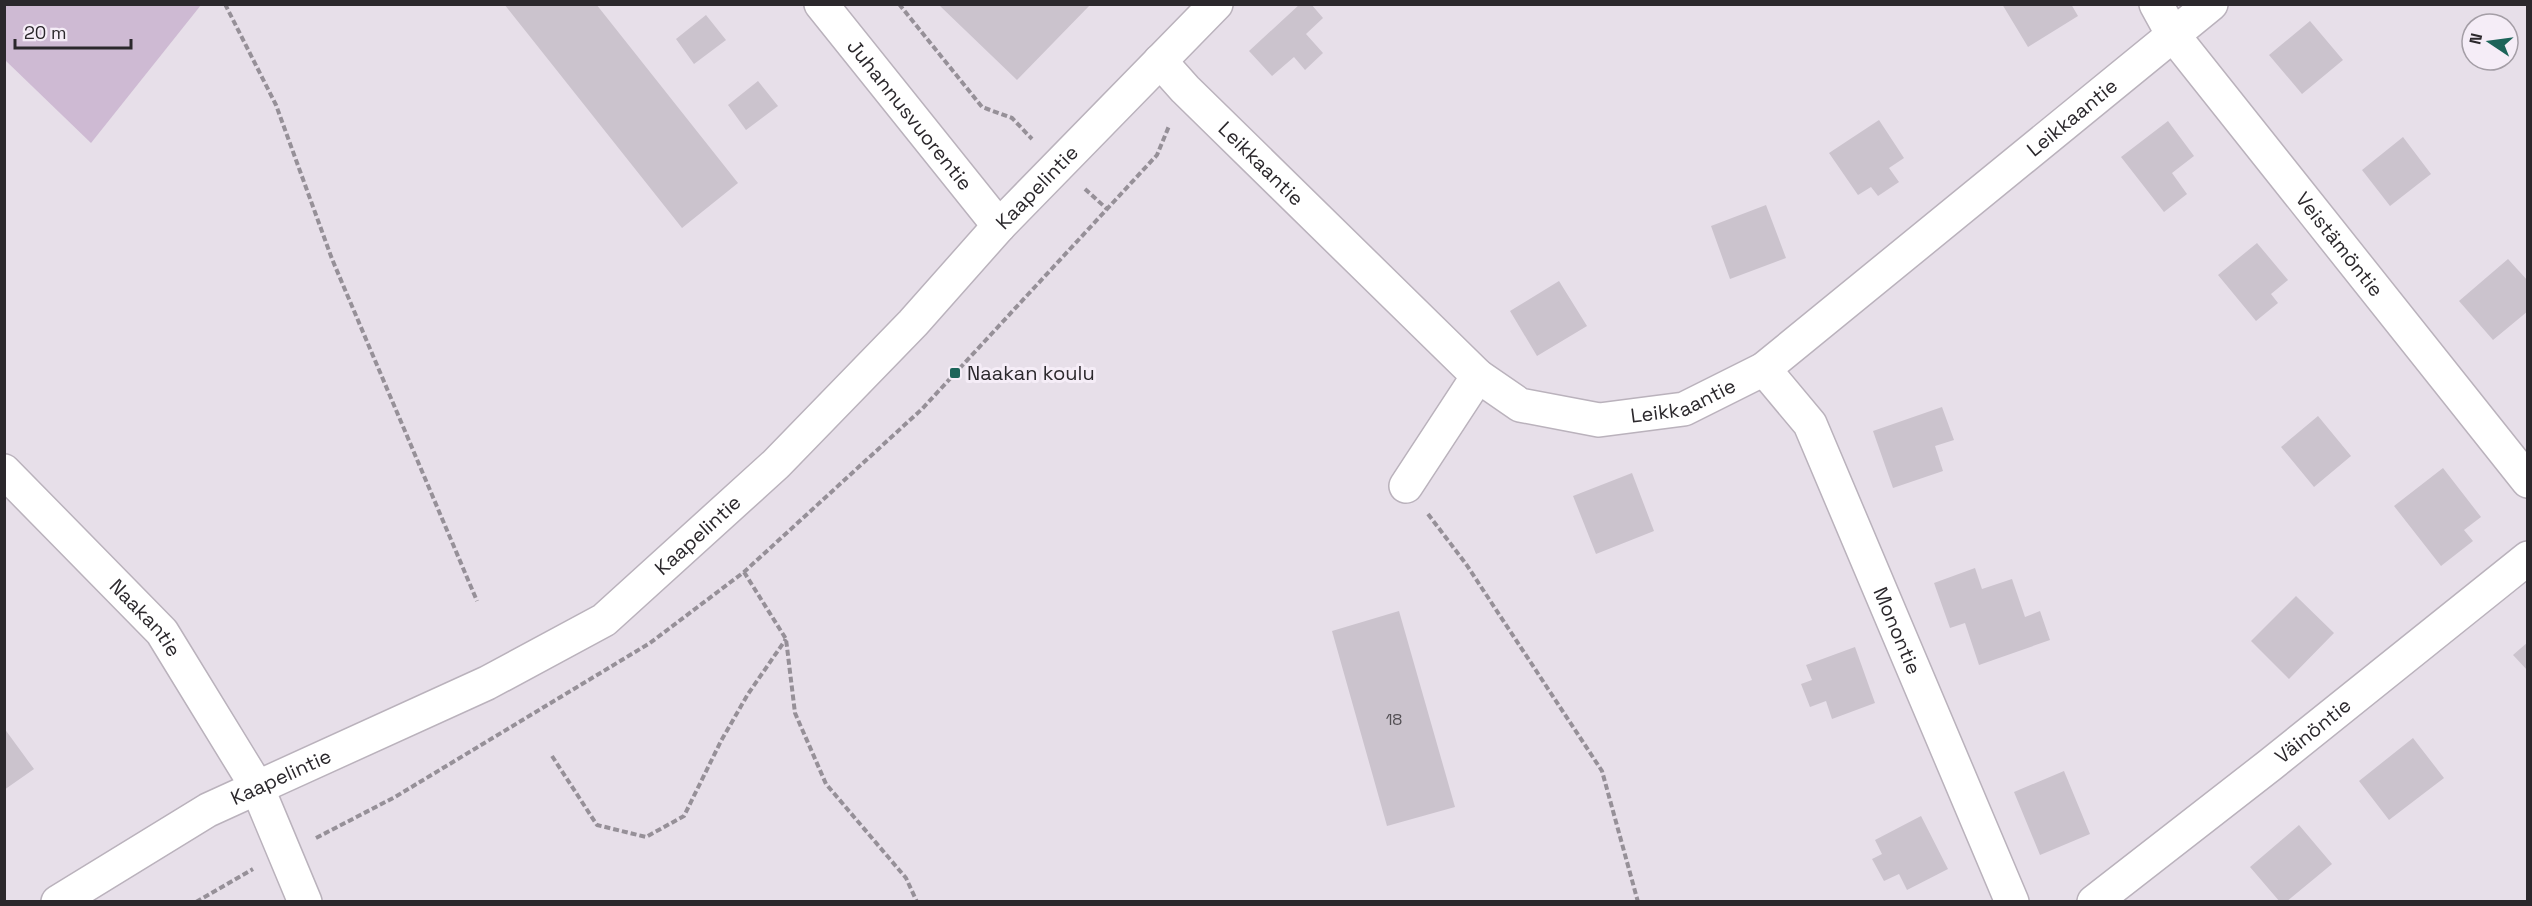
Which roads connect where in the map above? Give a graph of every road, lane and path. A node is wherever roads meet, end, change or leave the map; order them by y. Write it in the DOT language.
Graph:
graph roads {
  1 [pos="225,4"];
  2 [pos="820,4"];
  3 [pos="899,4"];
  4 [pos="1216,4"];
  5 [pos="2156,4"];
  6 [pos="2211,4"];
  7 [pos="2173,35"];
  8 [pos="1160,61"];
  9 [pos="1058,165"];
  10 [pos="1107,209"];
  11 [pos="999,226"];
  12 [pos="1764,369"];
  13 [pos="1478,376"];
  14 [pos="4,471"];
  15 [pos="2528,480"];
  16 [pos="1406,486"];
  17 [pos="2528,558"];
  18 [pos="744,572"];
  19 [pos="477,601"];
  20 [pos="786,639"];
  21 [pos="552,756"];
  22 [pos="257,788"];
  23 [pos="58,902"];
  24 [pos="305,902"];
  25 [pos="917,902"];
  26 [pos="1638,902"];
  27 [pos="2012,902"];
  28 [pos="2094,902"];
  1 -- 19 [label="path"];
  2 -- 11 [label="street, Juhannusvuorentie"];
  3 -- 9 [label="path"];
  4 -- 8 [label="street, Kaapelintie"];
  5 -- 7 [label="street, Veistämöntie"];
  6 -- 7 [label="street, Leikkaantie"];
  7 -- 12 [label="street, Leikkaantie"];
  7 -- 15 [label="street, Veistämöntie"];
  8 -- 9 [label="street, Kaapelintie"];
  8 -- 13 [label="street, Leikkaantie"];
  9 -- 10 [label="path"];
  9 -- 11 [label="street, Kaapelintie"];
  11 -- 22 [label="street, Kaapelintie"];
  12 -- 13 [label="street, Leikkaantie"];
  12 -- 27 [label="street, Monontie"];
  13 -- 16 [label="street"];
  14 -- 22 [label="street, Naakantie"];
  16 -- 26 [label="path"];
  17 -- 28 [label="street, Väinöntie"];
  18 -- 20 [label="path"];
  20 -- 21 [label="path"];
  20 -- 25 [label="path"];
  22 -- 23 [label="street, Kaapelintie"];
  22 -- 24 [label="street, Naakantie"];
}
